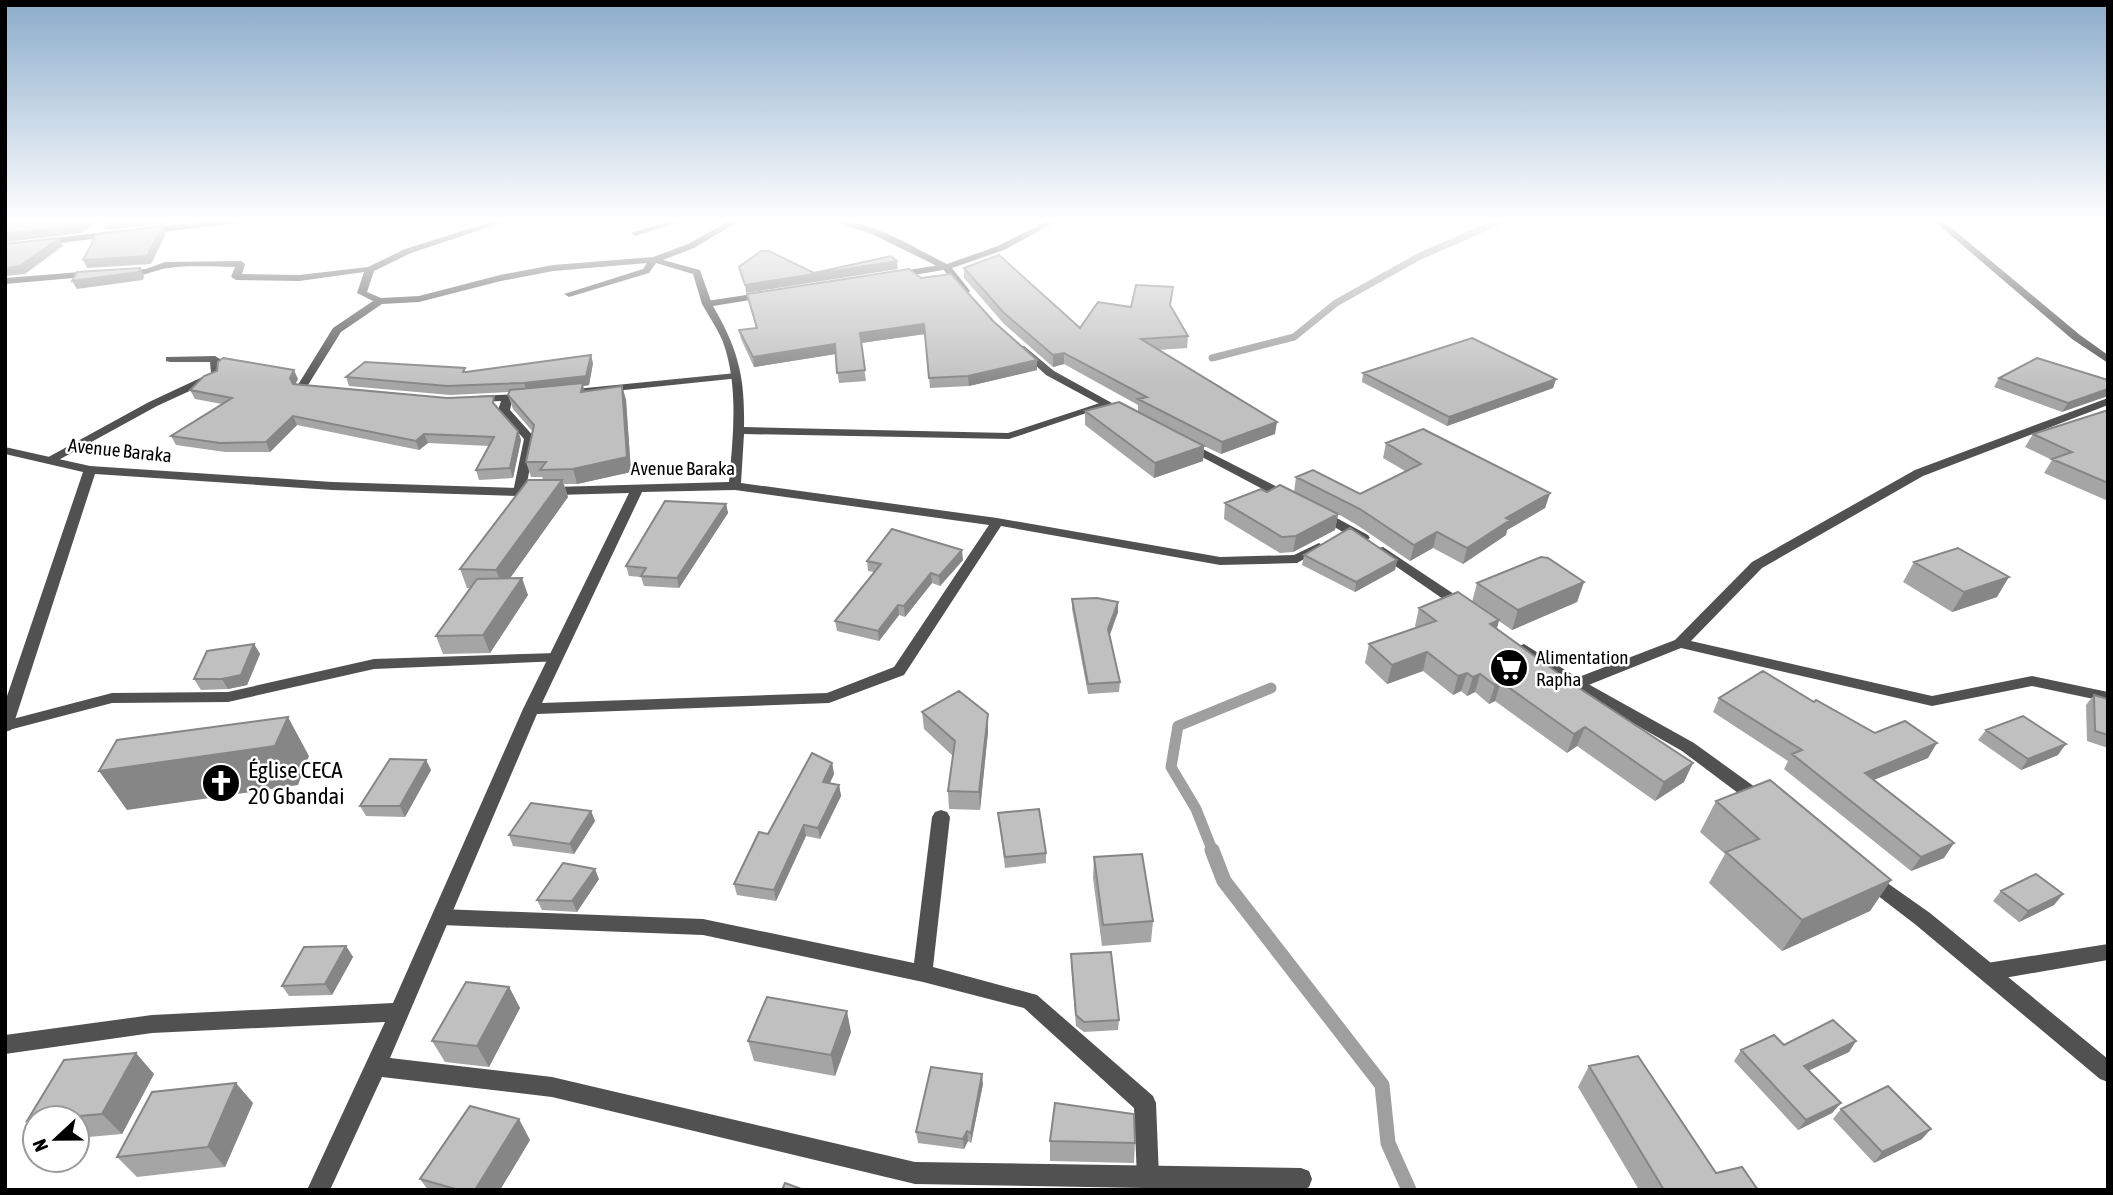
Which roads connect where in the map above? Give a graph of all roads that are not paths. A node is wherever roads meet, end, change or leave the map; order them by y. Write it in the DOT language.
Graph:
graph roads {
  1 [pos="66,276"];
  2 [pos="237,276"];
  3 [pos="317,276"];
  4 [pos="368,276"];
  5 [pos="519,276"];
  6 [pos="630,276"];
  7 [pos="698,276"];
  8 [pos="893,276"];
  9 [pos="953,276"];
  10 [pos="2005,276"];
  11 [pos="880,278"];
  12 [pos="5,281"];
  13 [pos="569,294"];
  14 [pos="773,294"];
  15 [pos="380,301"];
  16 [pos="974,301"];
  17 [pos="707,304"];
  18 [pos="1009,337"];
  19 [pos="170,359"];
  20 [pos="2108,360"];
  21 [pos="736,376"];
  22 [pos="328,390"];
  23 [pos="555,394"];
  24 [pos="541,395"];
  25 [pos="507,398"];
  26 [pos="461,400"];
  27 [pos="2108,401"];
  28 [pos="1107,404"];
  29 [pos="1144,422"];
  30 [pos="738,430"];
  31 [pos="1180,441"];
  32 [pos="5,450"];
  33 [pos="49,460"];
  34 [pos="90,470"];
  35 [pos="638,486"];
  36 [pos="735,486"];
  37 [pos="519,492"];
  38 [pos="997,522"];
  39 [pos="1341,536"];
  40 [pos="1475,615"];
  41 [pos="1508,638"];
  42 [pos="1680,643"];
  43 [pos="556,657"];
  44 [pos="1576,684"];
  45 [pos="2108,697"];
  46 [pos="531,709"];
  47 [pos="6,726"];
  48 [pos="1777,813"];
  49 [pos="941,817"];
  50 [pos="1856,870"];
  51 [pos="441,917"];
  52 [pos="2108,952"];
  53 [pos="1987,972"];
  54 [pos="923,973"];
  55 [pos="399,1012"];
  56 [pos="5,1045"];
  57 [pos="376,1066"];
  58 [pos="2108,1072"];
  59 [pos="1148,1177"];
  60 [pos="1301,1179"];
  61 [pos="318,1190"];
  1 -- 12 [label="street"];
  2 -- 3 [label="street"];
  4 -- 15 [label="street"];
  5 -- 15 [label="street"];
  6 -- 13 [label="street"];
  7 -- 17 [label="street"];
  8 -- 11 [label="street"];
  9 -- 16 [label="street"];
  10 -- 20 [label="street"];
  14 -- 17 [label="street"];
  15 -- 22 [label="street"];
  17 -- 21 [label="street"];
  18 -- 28 [label="street"];
  19 -- 33 [label="street"];
  21 -- 23 [label="street"];
  21 -- 30 [label="street"];
  24 -- 25 [label="street"];
  25 -- 26 [label="street"];
  25 -- 37 [label="street"];
  27 -- 42 [label="street"];
  28 -- 29 [label="street"];
  28 -- 30 [label="street"];
  30 -- 36 [label="street"];
  31 -- 39 [label="street"];
  32 -- 33 [label="street, Avenue Baraka"];
  33 -- 34 [label="street, Avenue Baraka"];
  34 -- 37 [label="street, Avenue Baraka"];
  34 -- 47 [label="street"];
  35 -- 36 [label="street, Avenue Baraka"];
  35 -- 37 [label="street, Avenue Baraka"];
  35 -- 43 [label="street"];
  36 -- 38 [label="street, Avenue Baraka"];
  38 -- 39 [label="street, Avenue Baraka"];
  38 -- 46 [label="street"];
  39 -- 40 [label="street"];
  41 -- 44 [label="street"];
  42 -- 44 [label="street"];
  42 -- 45 [label="street"];
  43 -- 46 [label="street"];
  43 -- 47 [label="street"];
  44 -- 48 [label="street"];
  46 -- 51 [label="street"];
  49 -- 54 [label="street"];
  50 -- 53 [label="street"];
  51 -- 54 [label="street"];
  51 -- 55 [label="street"];
  52 -- 53 [label="street"];
  53 -- 58 [label="street"];
  54 -- 59 [label="street"];
  55 -- 56 [label="street"];
  55 -- 57 [label="street"];
  57 -- 59 [label="street"];
  57 -- 61 [label="street"];
  59 -- 60 [label="street"];
}
